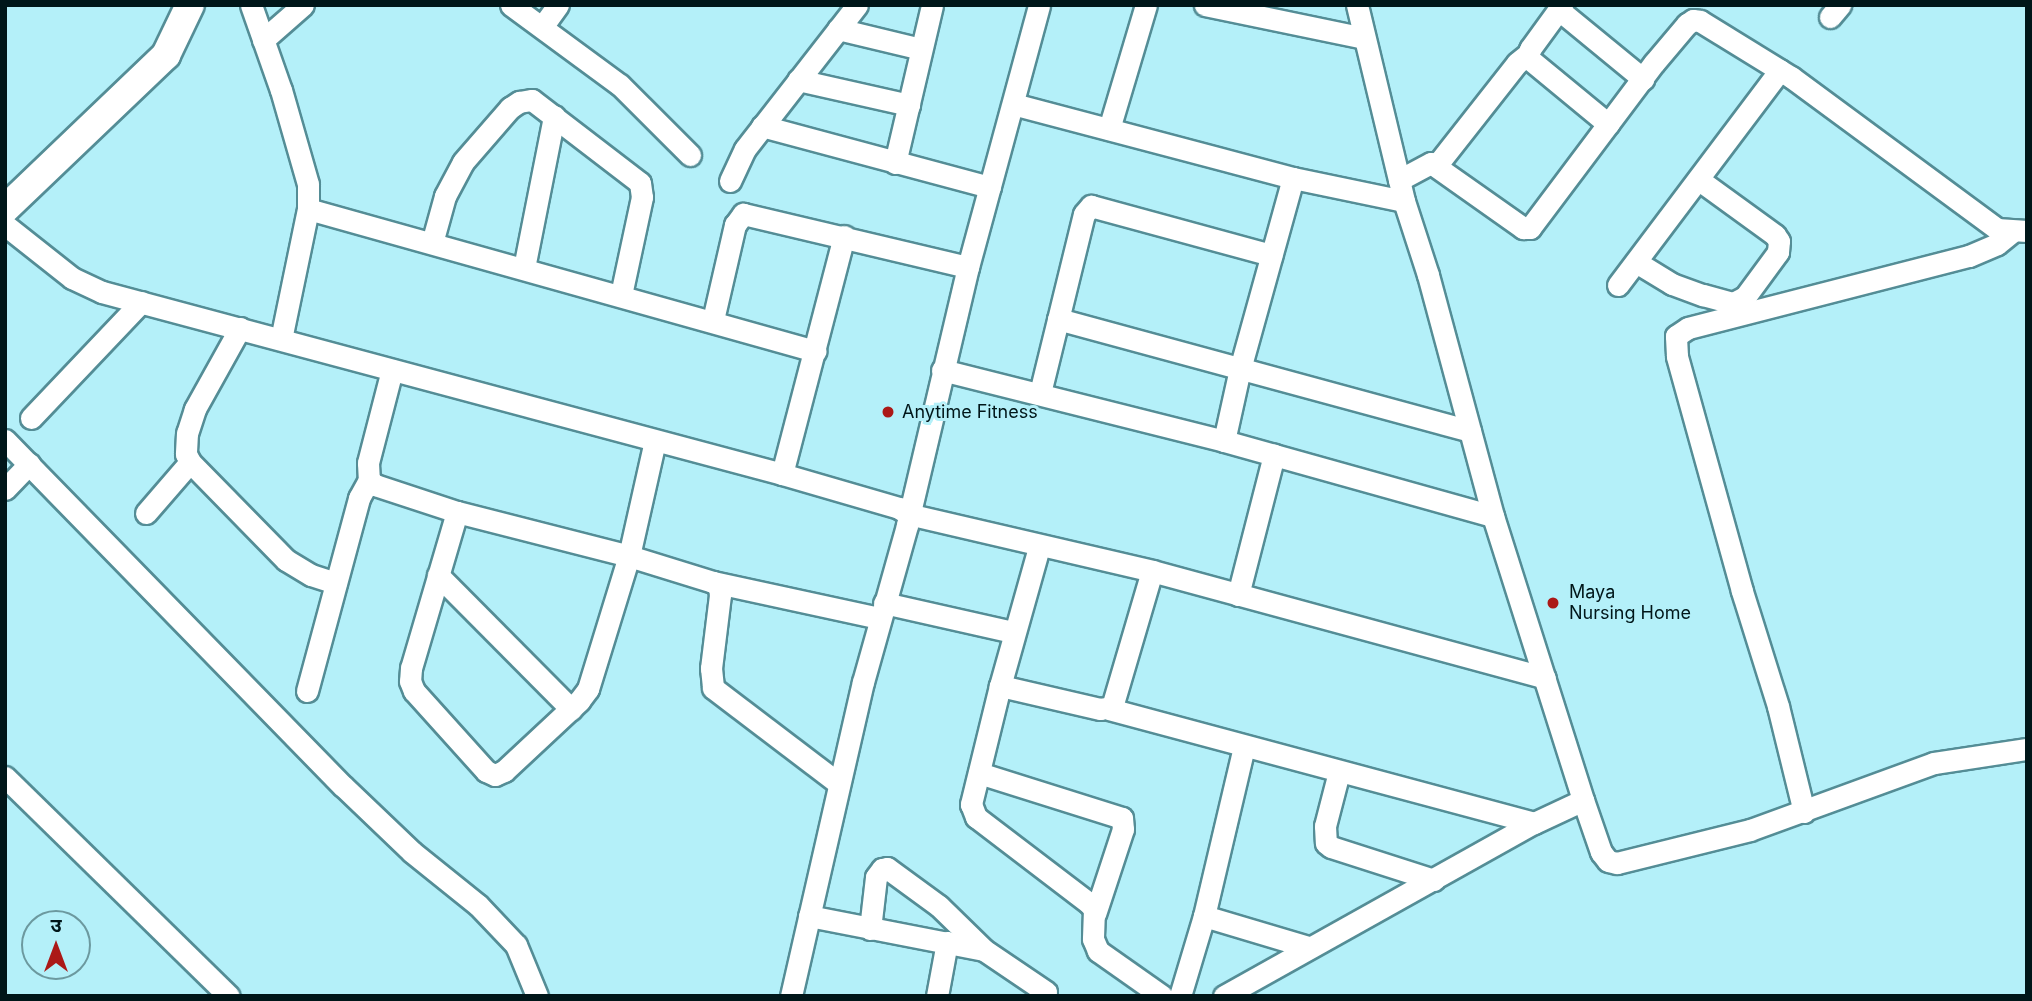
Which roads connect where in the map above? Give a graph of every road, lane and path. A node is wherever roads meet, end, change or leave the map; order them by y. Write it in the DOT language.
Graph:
graph roads {
  1 [pos="190,5"];
  2 [pos="251,5"];
  3 [pos="303,5"];
  4 [pos="511,5"];
  5 [pos="558,5"];
  6 [pos="857,5"];
  7 [pos="932,5"];
  8 [pos="1039,5"];
  9 [pos="1146,5"];
  10 [pos="1205,5"];
  11 [pos="1357,5"];
  12 [pos="1680,5"];
  13 [pos="1560,8"];
  14 [pos="1696,20"];
  15 [pos="542,27"];
  16 [pos="838,29"];
  17 [pos="1364,38"];
  18 [pos="263,40"];
  19 [pos="922,49"];
  20 [pos="1528,54"];
  21 [pos="1780,69"];
  22 [pos="1643,79"];
  23 [pos="798,80"];
  24 [pos="1013,104"];
  25 [pos="909,105"];
  26 [pos="554,116"];
  27 [pos="1608,124"];
  28 [pos="762,126"];
  29 [pos="1109,129"];
  30 [pos="690,155"];
  31 [pos="895,163"];
  32 [pos="1436,166"];
  33 [pos="1293,178"];
  34 [pos="1698,178"];
  35 [pos="730,181"];
  36 [pos="990,187"];
  37 [pos="1402,190"];
  38 [pos="5,209"];
  39 [pos="308,209"];
  40 [pos="5,225"];
  41 [pos="2019,231"];
  42 [pos="844,236"];
  43 [pos="432,243"];
  44 [pos="1271,255"];
  45 [pos="1636,262"];
  46 [pos="968,267"];
  47 [pos="524,268"];
  48 [pos="1618,285"];
  49 [pos="621,295"];
  50 [pos="141,302"];
  51 [pos="713,320"];
  52 [pos="1058,320"];
  53 [pos="240,328"];
  54 [pos="281,339"];
  55 [pos="815,351"];
  56 [pos="1240,369"];
  57 [pos="392,370"];
  58 [pos="942,370"];
  59 [pos="1040,393"];
  60 [pos="31,418"];
  61 [pos="1470,431"];
  62 [pos="5,439"];
  63 [pos="655,441"];
  64 [pos="1224,441"];
  65 [pos="1274,455"];
  66 [pos="190,462"];
  67 [pos="29,464"];
  68 [pos="782,474"];
  69 [pos="369,480"];
  70 [pos="5,489"];
  71 [pos="457,512"];
  72 [pos="146,513"];
  73 [pos="908,514"];
  74 [pos="1493,516"];
  75 [pos="1039,547"];
  76 [pos="629,556"];
  77 [pos="1152,571"];
  78 [pos="438,575"];
  79 [pos="713,582"];
  80 [pos="336,583"];
  81 [pos="1238,595"];
  82 [pos="881,611"];
  83 [pos="1013,632"];
  84 [pos="1545,678"];
  85 [pos="1000,686"];
  86 [pos="307,691"];
  87 [pos="571,709"];
  88 [pos="1109,709"];
  89 [pos="1244,747"];
  90 [pos="2027,749"];
  91 [pos="1339,772"];
  92 [pos="979,773"];
  93 [pos="5,777"];
  94 [pos="838,783"];
  95 [pos="1583,800"];
  96 [pos="1804,812"];
  97 [pos="1534,823"];
  98 [pos="1434,880"];
  99 [pos="1095,914"];
  100 [pos="808,916"];
  101 [pos="1204,916"];
  102 [pos="870,929"];
  103 [pos="947,942"];
  104 [pos="1308,947"];
  105 [pos="984,950"];
  106 [pos="1046,992"];
  107 [pos="229,996"];
  108 [pos="537,996"];
  109 [pos="791,996"];
  110 [pos="937,996"];
  111 [pos="1161,996"];
  112 [pos="1180,996"];
  113 [pos="1224,996"];
  1 -- 38 [label="main road"];
  2 -- 18 [label="street"];
  3 -- 18 [label="street"];
  4 -- 15 [label="street"];
  5 -- 15 [label="street"];
  6 -- 16 [label="street"];
  7 -- 19 [label="street"];
  8 -- 24 [label="street"];
  9 -- 29 [label="street"];
  10 -- 17 [label="street"];
  11 -- 17 [label="street"];
  12 -- 14 [label="street"];
  13 -- 20 [label="street"];
  13 -- 22 [label="street"];
  14 -- 21 [label="street"];
  14 -- 22 [label="street"];
  15 -- 30 [label="street"];
  16 -- 19 [label="street"];
  16 -- 23 [label="street"];
  17 -- 37 [label="street"];
  18 -- 39 [label="street"];
  19 -- 25 [label="street"];
  20 -- 27 [label="street"];
  20 -- 32 [label="street"];
  21 -- 34 [label="street"];
  21 -- 41 [label="street"];
  22 -- 27 [label="street"];
  23 -- 25 [label="street"];
  23 -- 28 [label="street"];
  24 -- 29 [label="street"];
  24 -- 36 [label="street"];
  25 -- 31 [label="street"];
  26 -- 43 [label="street"];
  26 -- 47 [label="street"];
  26 -- 49 [label="street"];
  27 -- 32 [label="street"];
  28 -- 31 [label="street"];
  28 -- 35 [label="street"];
  29 -- 33 [label="street"];
  31 -- 36 [label="street"];
  32 -- 37 [label="street"];
  33 -- 37 [label="street"];
  33 -- 44 [label="street"];
  34 -- 45 [label="street"];
  34 -- 45 [label="street"];
  36 -- 46 [label="street"];
  37 -- 61 [label="street"];
  39 -- 43 [label="street"];
  39 -- 54 [label="street"];
  40 -- 50 [label="street"];
  41 -- 96 [label="street"];
  42 -- 46 [label="street"];
  42 -- 51 [label="street"];
  42 -- 55 [label="street"];
  43 -- 47 [label="street"];
  44 -- 52 [label="street"];
  44 -- 56 [label="street"];
  45 -- 48 [label="street"];
  46 -- 58 [label="street"];
  47 -- 49 [label="street"];
  49 -- 51 [label="street"];
  50 -- 53 [label="street"];
  50 -- 60 [label="street"];
  51 -- 55 [label="street"];
  52 -- 56 [label="street"];
  52 -- 59 [label="street"];
  53 -- 54 [label="street"];
  53 -- 66 [label="street"];
  54 -- 57 [label="street"];
  55 -- 68 [label="street"];
  56 -- 61 [label="street"];
  56 -- 64 [label="street"];
  57 -- 63 [label="street"];
  57 -- 69 [label="street"];
  58 -- 59 [label="street"];
  58 -- 73 [label="street"];
  59 -- 64 [label="street"];
  61 -- 74 [label="street"];
  62 -- 67 [label="street"];
  63 -- 68 [label="street"];
  63 -- 76 [label="street"];
  64 -- 65 [label="street"];
  65 -- 74 [label="street"];
  65 -- 81 [label="street"];
  66 -- 72 [label="street"];
  66 -- 80 [label="street"];
  67 -- 70 [label="street"];
  67 -- 108 [label="street"];
  68 -- 73 [label="street"];
  69 -- 71 [label="street"];
  69 -- 80 [label="street"];
  71 -- 76 [label="street"];
  71 -- 78 [label="street"];
  73 -- 75 [label="street"];
  73 -- 82 [label="street"];
  74 -- 84 [label="street"];
  75 -- 77 [label="street"];
  75 -- 83 [label="street"];
  76 -- 79 [label="street"];
  76 -- 87 [label="street"];
  77 -- 81 [label="street"];
  77 -- 88 [label="street"];
  78 -- 87 [label="street"];
  78 -- 87 [label="street"];
  79 -- 82 [label="street"];
  79 -- 94 [label="street"];
  80 -- 86 [label="street"];
  81 -- 84 [label="street"];
  82 -- 83 [label="street"];
  82 -- 94 [label="street"];
  83 -- 85 [label="street"];
  84 -- 95 [label="street"];
  85 -- 88 [label="street"];
  85 -- 92 [label="street"];
  88 -- 89 [label="street"];
  89 -- 91 [label="street"];
  89 -- 101 [label="street"];
  90 -- 96 [label="street"];
  91 -- 97 [label="street"];
  91 -- 98 [label="street"];
  92 -- 99 [label="street"];
  92 -- 99 [label="street"];
  93 -- 107 [label="street"];
  94 -- 100 [label="street"];
  95 -- 96 [label="street"];
  95 -- 97 [label="street"];
  97 -- 98 [label="street"];
  98 -- 104 [label="street"];
  99 -- 111 [label="street"];
  100 -- 102 [label="street"];
  100 -- 109 [label="street"];
  101 -- 104 [label="street"];
  101 -- 112 [label="street"];
  102 -- 103 [label="street"];
  102 -- 105 [label="street"];
  103 -- 105 [label="street"];
  103 -- 110 [label="street"];
  104 -- 113 [label="street"];
  105 -- 106 [label="street"];
}
